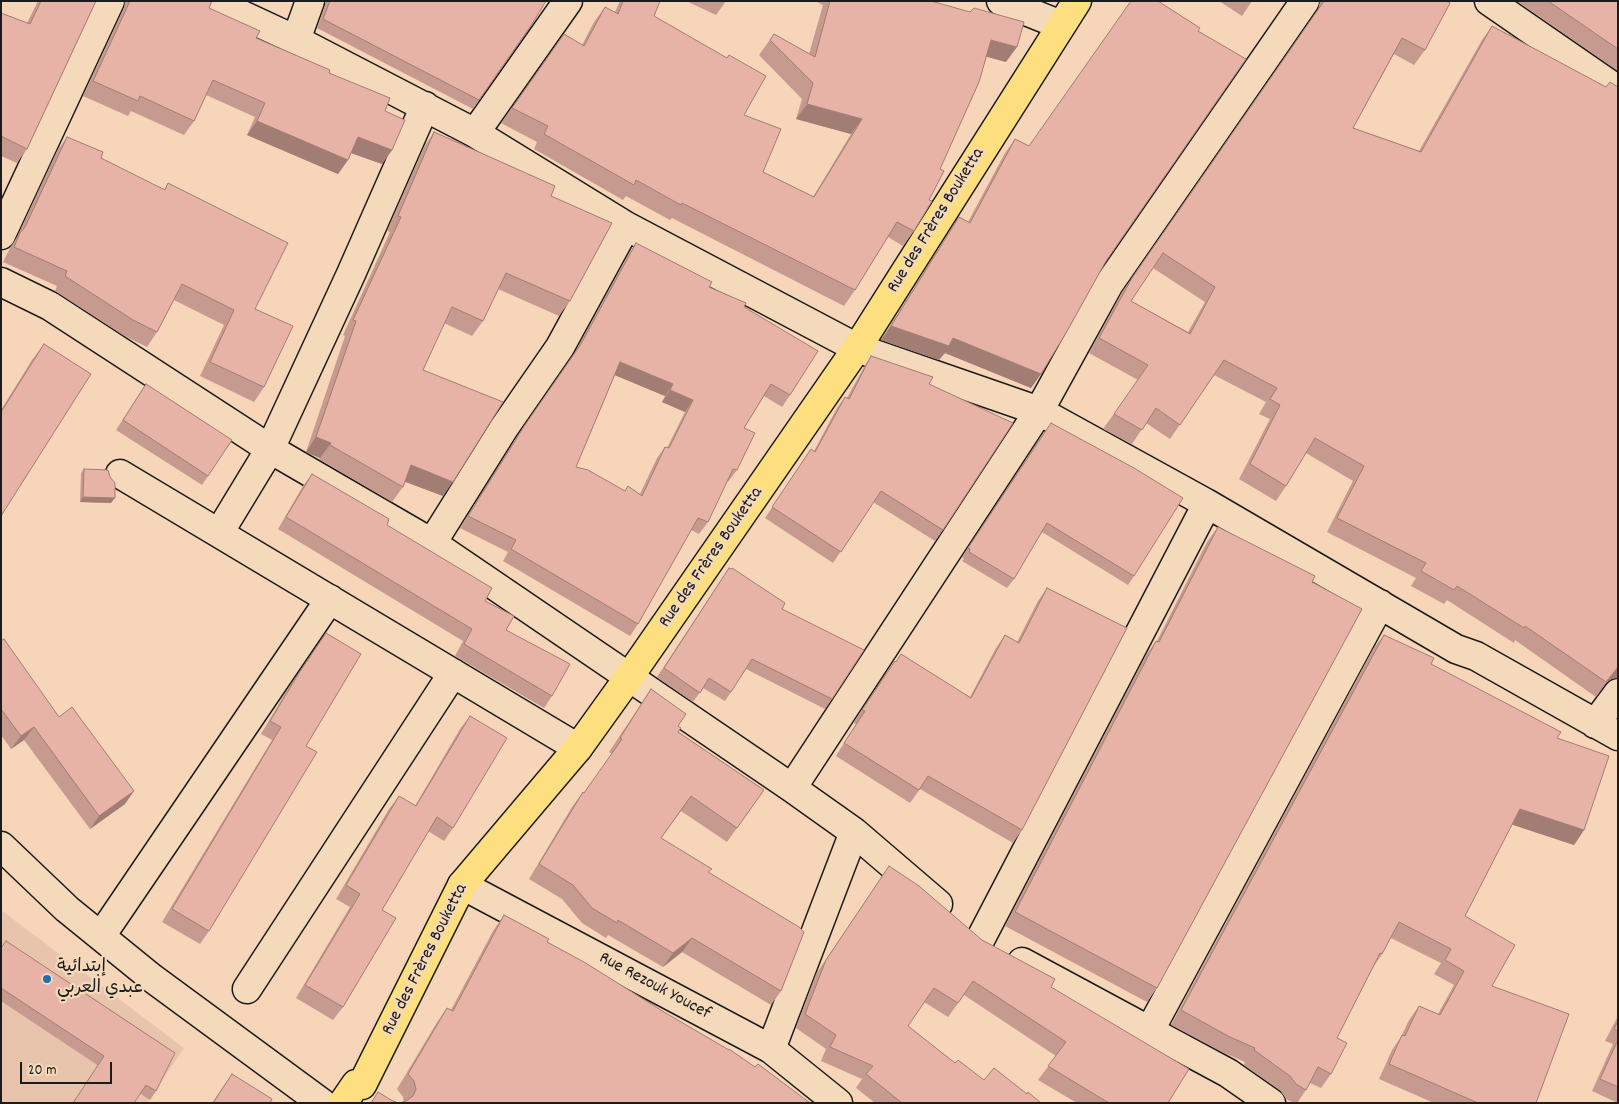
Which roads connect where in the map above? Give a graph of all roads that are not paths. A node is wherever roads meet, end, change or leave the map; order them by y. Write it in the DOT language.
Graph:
graph roads {
  1 [pos="110,1"];
  2 [pos="212,1"];
  3 [pos="310,1"];
  4 [pos="568,1"];
  5 [pos="1001,1"];
  6 [pos="1077,1"];
  7 [pos="1305,1"];
  8 [pos="1488,1"];
  9 [pos="1061,25"];
  10 [pos="296,40"];
  11 [pos="1618,90"];
  12 [pos="425,106"];
  13 [pos="475,133"];
  14 [pos="626,226"];
  15 [pos="1,235"];
  16 [pos="1,282"];
  17 [pos="857,348"];
  18 [pos="1039,412"];
  19 [pos="270,449"];
  20 [pos="120,474"];
  21 [pos="1207,504"];
  22 [pos="219,533"];
  23 [pos="432,542"];
  24 [pos="330,599"];
  25 [pos="1380,604"];
  26 [pos="453,673"];
  27 [pos="629,677"];
  28 [pos="1618,693"];
  29 [pos="1606,730"];
  30 [pos="578,748"];
  31 [pos="792,788"];
  32 [pos="854,832"];
  33 [pos="1,846"];
  34 [pos="462,885"];
  35 [pos="100,936"];
  36 [pos="980,940"];
  37 [pos="248,989"];
  38 [pos="1150,1030"];
  39 [pos="771,1049"];
  40 [pos="362,1096"];
  41 [pos="322,1103"];
  42 [pos="838,1103"];
  43 [pos="1271,1103"];
  1 -- 15 [label="street"];
  2 -- 10 [label="street"];
  3 -- 10 [label="street"];
  4 -- 13 [label="street"];
  5 -- 9 [label="street"];
  6 -- 9 [label="main road, Rue des Frères Bouketta"];
  7 -- 18 [label="street"];
  8 -- 11 [label="street"];
  9 -- 17 [label="main road, Rue des Frères Bouketta"];
  10 -- 12 [label="street"];
  12 -- 13 [label="street"];
  12 -- 19 [label="street"];
  13 -- 14 [label="street"];
  14 -- 17 [label="street"];
  14 -- 23 [label="street"];
  16 -- 19 [label="street"];
  17 -- 18 [label="street"];
  17 -- 27 [label="main road, Rue des Frères Bouketta"];
  18 -- 21 [label="street"];
  18 -- 31 [label="street"];
  19 -- 22 [label="street"];
  19 -- 23 [label="street"];
  20 -- 22 [label="street"];
  21 -- 25 [label="street"];
  21 -- 36 [label="street"];
  22 -- 24 [label="street"];
  23 -- 27 [label="street"];
  24 -- 26 [label="street"];
  24 -- 35 [label="street"];
  25 -- 29 [label="street"];
  25 -- 38 [label="street"];
  26 -- 30 [label="street"];
  26 -- 37 [label="street"];
  27 -- 30 [label="main road, Rue des Frères Bouketta"];
  27 -- 31 [label="street"];
  28 -- 29 [label="street"];
  30 -- 34 [label="main road, Rue des Frères Bouketta"];
  31 -- 32 [label="street"];
  32 -- 36 [label="street"];
  32 -- 39 [label="street"];
  33 -- 35 [label="street"];
  34 -- 39 [label="street, Rue Rezouk Youcef"];
  34 -- 40 [label="main road, Rue des Frères Bouketta"];
  35 -- 41 [label="street"];
  36 -- 38 [label="street"];
  38 -- 43 [label="street"];
  39 -- 42 [label="street, Rue Rezouk Youcef"];
}
